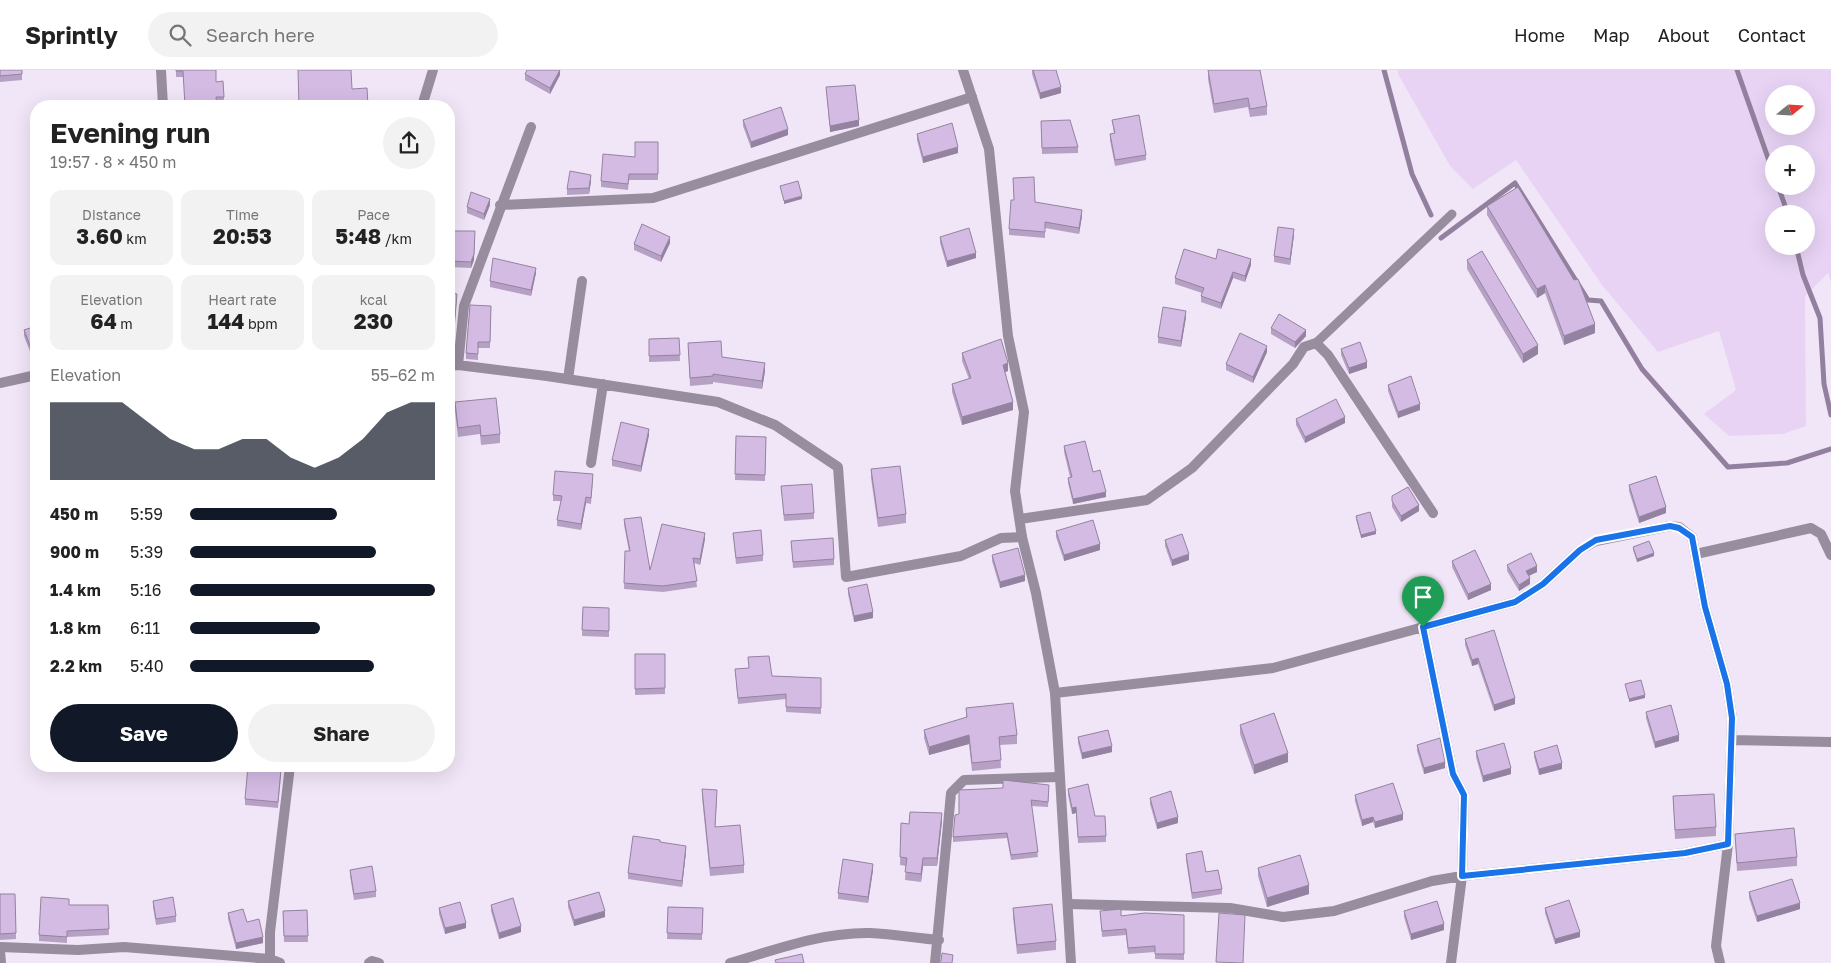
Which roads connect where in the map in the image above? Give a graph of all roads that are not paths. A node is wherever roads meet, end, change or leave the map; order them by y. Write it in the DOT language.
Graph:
graph roads {
  1 [pos="160,70"];
  2 [pos="433,70"];
  3 [pos="963,70"];
  4 [pos="972,98"];
  5 [pos="162,100"];
  6 [pos="424,100"];
  7 [pos="530,127"];
  8 [pos="500,205"];
  9 [pos="1452,214"];
  10 [pos="582,282"];
  11 [pos="1316,343"];
  12 [pos="455,355"];
  13 [pos="455,366"];
  14 [pos="30,376"];
  15 [pos="568,379"];
  16 [pos="0,383"];
  17 [pos="603,384"];
  18 [pos="590,463"];
  19 [pos="1433,513"];
  20 [pos="1020,519"];
  21 [pos="1022,537"];
  22 [pos="1696,554"];
  23 [pos="1831,555"];
  24 [pos="1423,627"];
  25 [pos="1055,693"];
  26 [pos="1732,740"];
  27 [pos="1831,742"];
  28 [pos="289,772"];
  29 [pos="1059,777"];
  30 [pos="1728,844"];
  31 [pos="1462,876"];
  32 [pos="1068,904"];
  33 [pos="939,940"];
  34 [pos="0,947"];
  35 [pos="0,951"];
  36 [pos="211,958"];
  37 [pos="275,961"];
  38 [pos="1,963"];
  39 [pos="369,963"];
  40 [pos="378,963"];
  41 [pos="730,963"];
  42 [pos="935,963"];
  43 [pos="1071,963"];
  44 [pos="1450,963"];
  45 [pos="1720,963"];
  1 -- 5 [label="street"];
  2 -- 6 [label="street"];
  3 -- 4 [label="street"];
  4 -- 8 [label="street"];
  4 -- 20 [label="street"];
  7 -- 8 [label="street"];
  8 -- 12 [label="street"];
  9 -- 11 [label="lane"];
  10 -- 15 [label="street"];
  11 -- 19 [label="street"];
  11 -- 20 [label="street"];
  13 -- 15 [label="street"];
  14 -- 16 [label="street"];
  15 -- 17 [label="street"];
  17 -- 18 [label="street"];
  17 -- 21 [label="street"];
  20 -- 21 [label="street"];
  21 -- 25 [label="street"];
  22 -- 23 [label="street"];
  22 -- 24 [label="street"];
  22 -- 26 [label="street"];
  24 -- 25 [label="street"];
  24 -- 31 [label="street"];
  25 -- 29 [label="street"];
  26 -- 27 [label="street"];
  26 -- 30 [label="street"];
  28 -- 37 [label="street"];
  29 -- 32 [label="street"];
  29 -- 33 [label="street"];
  30 -- 31 [label="street"];
  30 -- 45 [label="street"];
  31 -- 32 [label="street"];
  31 -- 44 [label="street"];
  32 -- 43 [label="street"];
  33 -- 41 [label="street"];
  33 -- 42 [label="street"];
  34 -- 36 [label="street"];
  35 -- 38 [label="street"];
  36 -- 37 [label="street"];
  39 -- 40 [label="street"];
}
